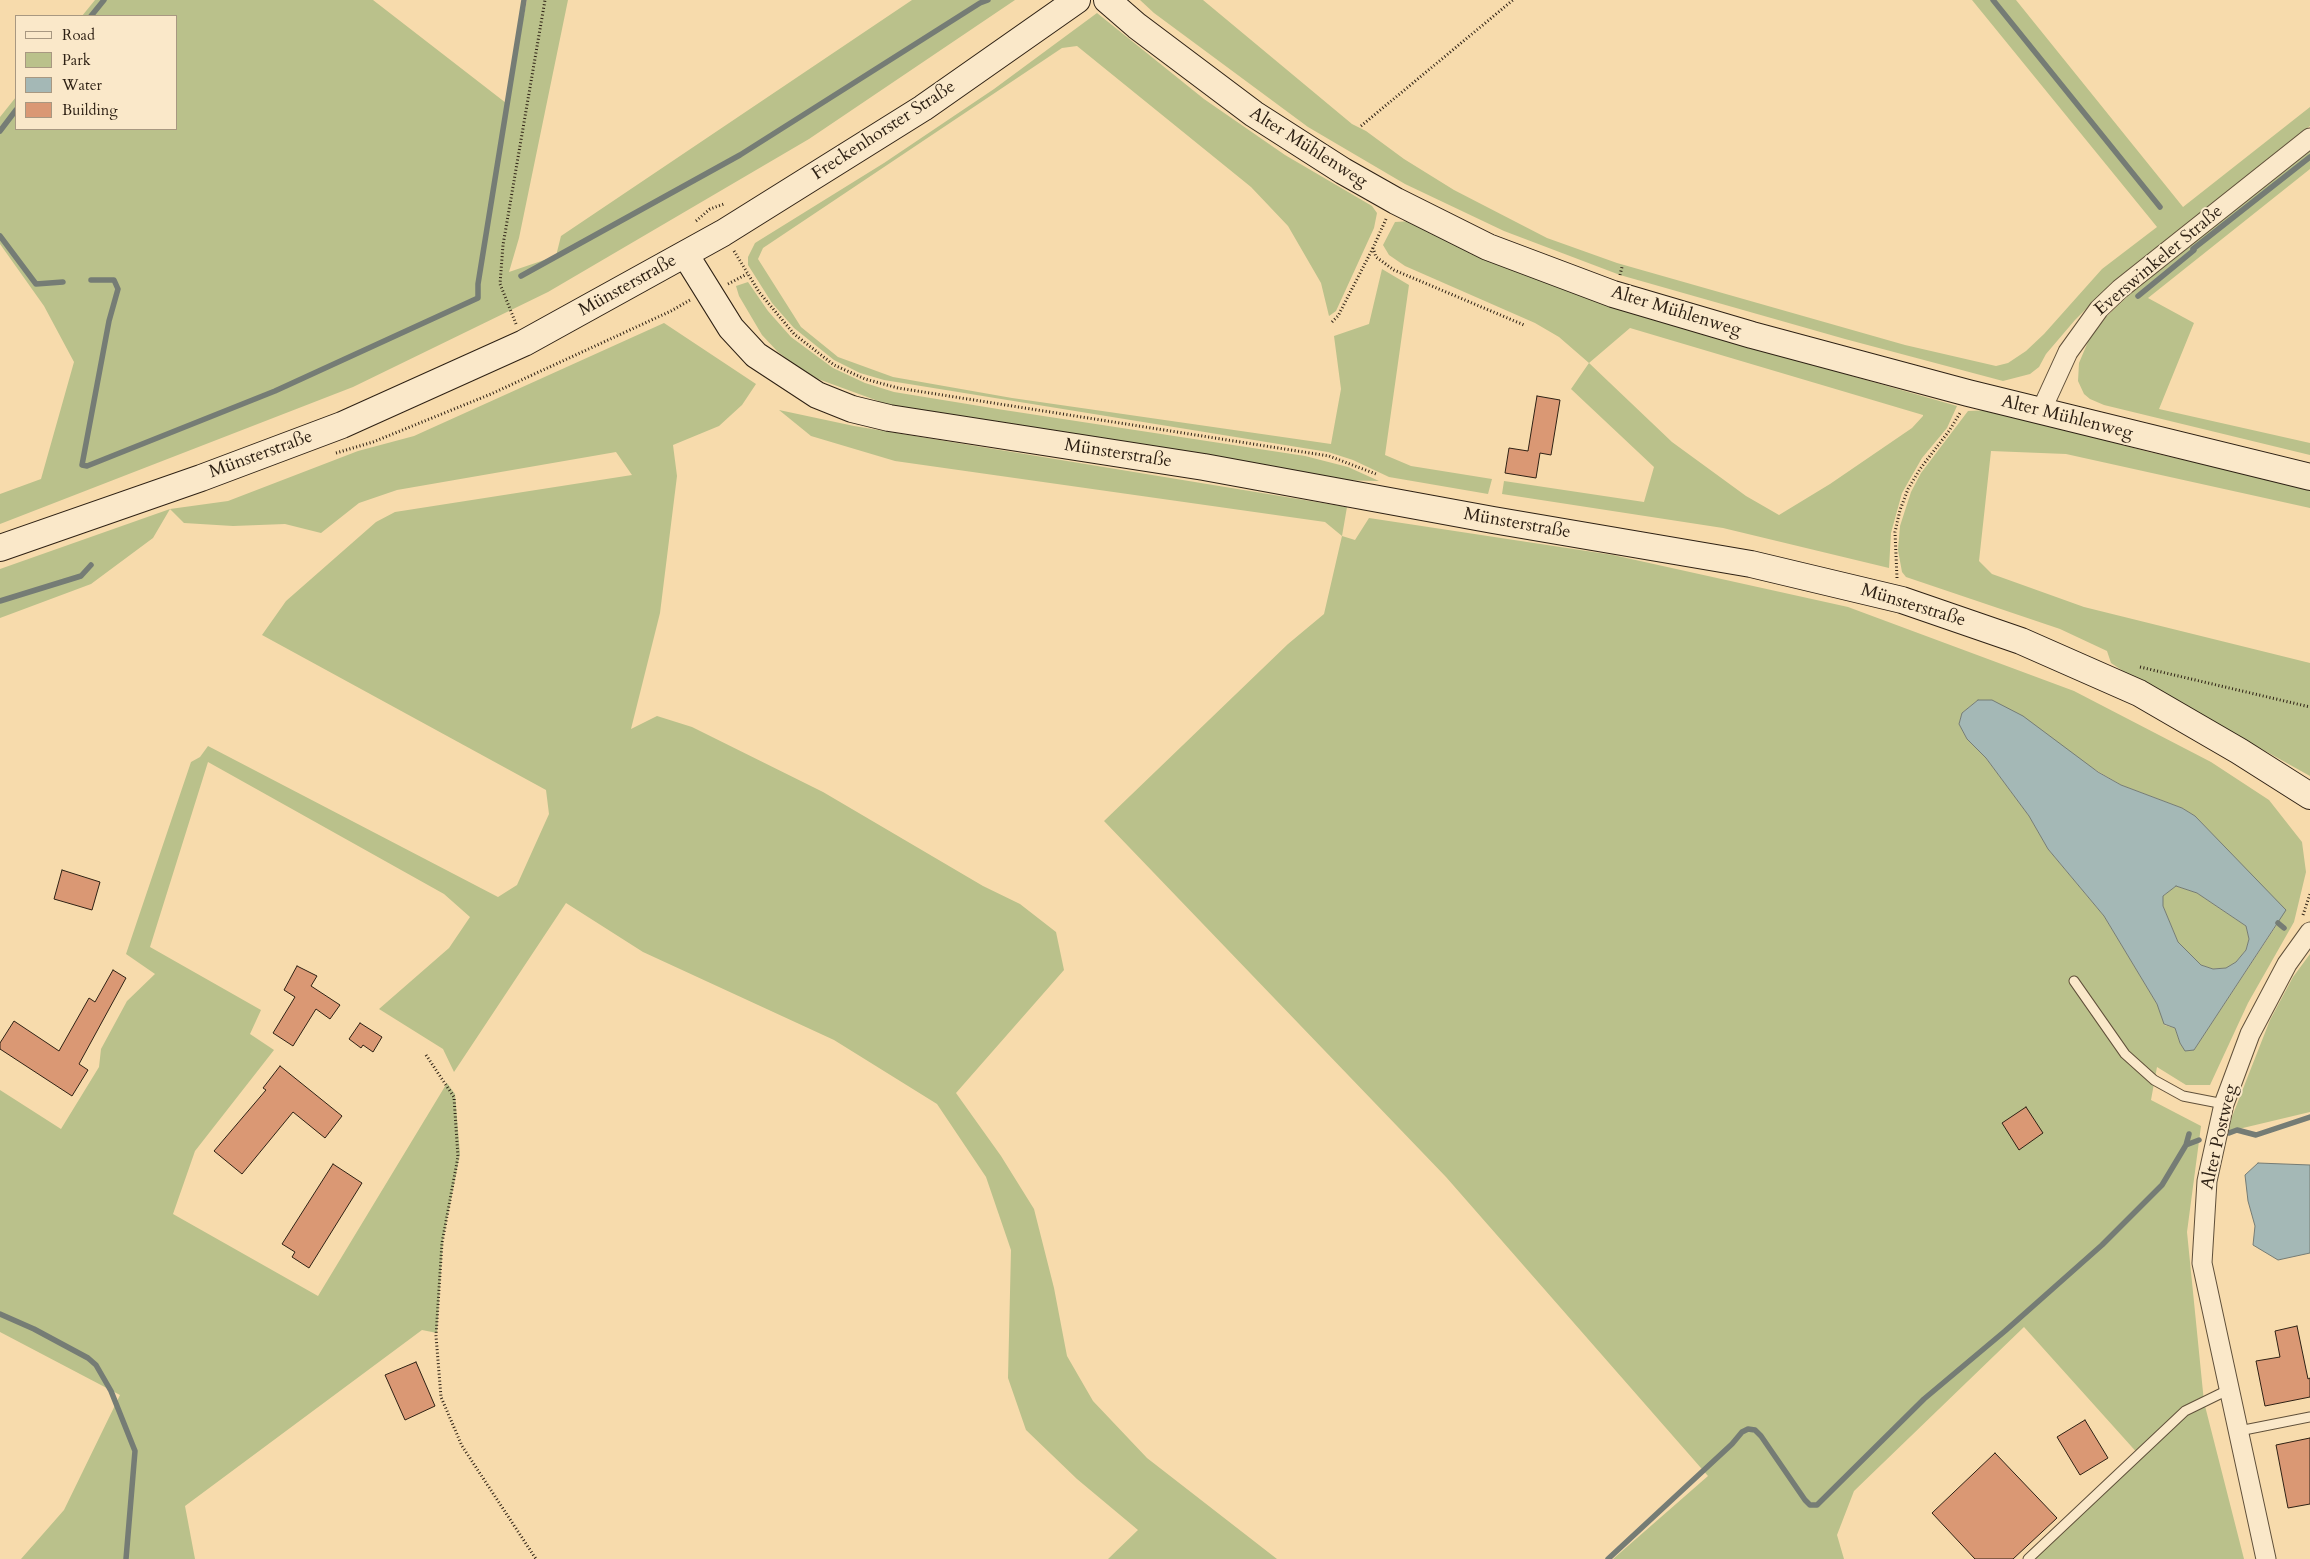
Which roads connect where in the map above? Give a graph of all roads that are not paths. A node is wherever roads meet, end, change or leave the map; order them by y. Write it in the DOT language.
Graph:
graph roads {
  1 [pos="1076,0"];
  2 [pos="1107,0"];
  3 [pos="2310,138"];
  4 [pos="685,254"];
  5 [pos="2044,412"];
  6 [pos="2310,477"];
  7 [pos="0,548"];
  8 [pos="2310,796"];
  9 [pos="2310,932"];
  10 [pos="2074,981"];
  11 [pos="2224,1104"];
  12 [pos="2231,1389"];
  13 [pos="2310,1417"];
  14 [pos="2239,1431"];
  15 [pos="2028,1559"];
  16 [pos="2266,1559"];
  1 -- 4 [label="main road, Freckenhorster Straße"];
  2 -- 5 [label="main road, Alter Mühlenweg"];
  3 -- 5 [label="street, Everswinkeler Straße"];
  4 -- 7 [label="main road, Münsterstraße"];
  4 -- 8 [label="main road, Münsterstraße"];
  5 -- 6 [label="main road, Alter Mühlenweg"];
  9 -- 11 [label="street, Alter Postweg"];
  10 -- 11 [label="lane"];
  11 -- 12 [label="street, Alter Postweg"];
  12 -- 14 [label="street, Alter Postweg"];
  12 -- 15 [label="lane"];
  13 -- 14 [label="lane"];
  14 -- 16 [label="street, Alter Postweg"];
}
